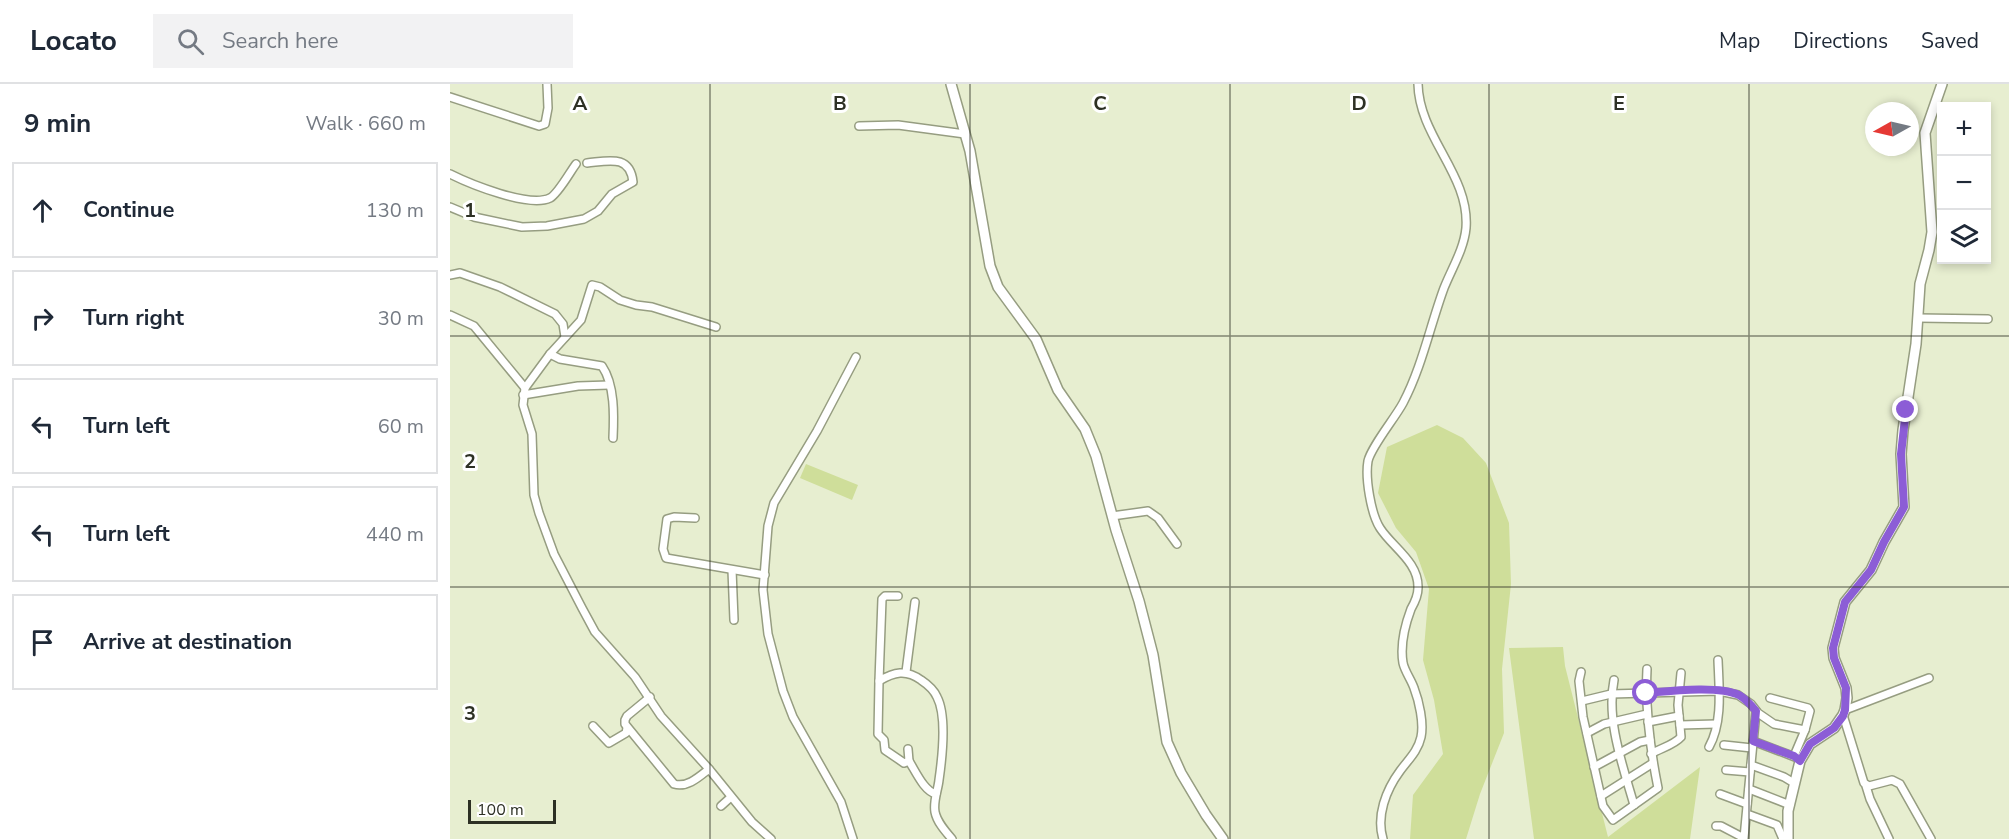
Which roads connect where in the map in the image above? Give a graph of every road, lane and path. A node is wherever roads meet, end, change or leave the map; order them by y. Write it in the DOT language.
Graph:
graph roads {
  1 [pos="547,84"];
  2 [pos="951,84"];
  3 [pos="1418,84"];
  4 [pos="1942,84"];
  5 [pos="450,97"];
  6 [pos="859,126"];
  7 [pos="965,134"];
  8 [pos="587,163"];
  9 [pos="576,164"];
  10 [pos="450,174"];
  11 [pos="450,207"];
  12 [pos="450,275"];
  13 [pos="450,315"];
  14 [pos="1918,318"];
  15 [pos="1988,320"];
  16 [pos="716,327"];
  17 [pos="565,337"];
  18 [pos="550,354"];
  19 [pos="856,357"];
  20 [pos="609,385"];
  21 [pos="524,391"];
  22 [pos="613,438"];
  23 [pos="1112,516"];
  24 [pos="695,518"];
  25 [pos="1177,544"];
  26 [pos="732,570"];
  27 [pos="765,575"];
  28 [pos="898,596"];
  29 [pos="915,602"];
  30 [pos="734,620"];
  31 [pos="1718,660"];
  32 [pos="1647,669"];
  33 [pos="906,672"];
  34 [pos="1581,672"];
  35 [pos="1681,673"];
  36 [pos="1929,678"];
  37 [pos="1614,680"];
  38 [pos="879,681"];
  39 [pos="1679,690"];
  40 [pos="1719,691"];
  41 [pos="1646,693"];
  42 [pos="1611,694"];
  43 [pos="650,697"];
  44 [pos="1770,698"];
  45 [pos="1582,701"];
  46 [pos="1756,711"];
  47 [pos="1844,713"];
  48 [pos="1679,716"];
  49 [pos="1648,718"];
  50 [pos="1614,722"];
  51 [pos="1716,724"];
  52 [pos="1680,725"];
  53 [pos="593,726"];
  54 [pos="627,728"];
  55 [pos="1805,730"];
  56 [pos="1587,733"];
  57 [pos="1650,740"];
  58 [pos="1724,745"];
  59 [pos="1752,745"];
  60 [pos="1709,747"];
  61 [pos="908,749"];
  62 [pos="1620,754"];
  63 [pos="1651,754"];
  64 [pos="1797,759"];
  65 [pos="909,761"];
  66 [pos="1653,763"];
  67 [pos="1594,767"];
  68 [pos="709,769"];
  69 [pos="1751,769"];
  70 [pos="1726,770"];
  71 [pos="1627,780"];
  72 [pos="1794,783"];
  73 [pos="1866,786"];
  74 [pos="1749,789"];
  75 [pos="936,794"];
  76 [pos="1720,794"];
  77 [pos="1601,796"];
  78 [pos="731,797"];
  79 [pos="1747,804"];
  80 [pos="1634,805"];
  81 [pos="1790,805"];
  82 [pos="721,806"];
  83 [pos="1747,814"];
  84 [pos="1716,826"];
  85 [pos="771,839"];
  86 [pos="853,839"];
  87 [pos="952,839"];
  88 [pos="1223,839"];
  89 [pos="1383,839"];
  90 [pos="1744,839"];
  91 [pos="1783,839"];
  92 [pos="1788,839"];
  93 [pos="1888,839"];
  94 [pos="1930,839"];
  1 -- 5 [label="street"];
  2 -- 7 [label="street"];
  3 -- 89 [label="street"];
  4 -- 14 [label="street"];
  6 -- 7 [label="street"];
  7 -- 23 [label="street"];
  8 -- 11 [label="street"];
  9 -- 10 [label="street"];
  12 -- 17 [label="street"];
  13 -- 21 [label="street"];
  14 -- 15 [label="street"];
  14 -- 47 [label="street"];
  16 -- 17 [label="street"];
  17 -- 18 [label="street"];
  18 -- 20 [label="street"];
  18 -- 21 [label="street"];
  19 -- 27 [label="street"];
  20 -- 21 [label="street"];
  20 -- 22 [label="street"];
  21 -- 43 [label="street"];
  23 -- 25 [label="street"];
  23 -- 88 [label="street"];
  24 -- 26 [label="street"];
  26 -- 27 [label="street"];
  26 -- 30 [label="street"];
  27 -- 86 [label="street"];
  28 -- 38 [label="street"];
  29 -- 33 [label="street"];
  31 -- 40 [label="street"];
  32 -- 41 [label="street"];
  33 -- 38 [label="street"];
  33 -- 75 [label="street"];
  34 -- 45 [label="street"];
  35 -- 39 [label="street"];
  36 -- 47 [label="street"];
  37 -- 42 [label="street"];
  38 -- 65 [label="street"];
  39 -- 40 [label="street"];
  39 -- 41 [label="street"];
  39 -- 48 [label="street"];
  40 -- 46 [label="street"];
  40 -- 51 [label="street"];
  41 -- 42 [label="street"];
  41 -- 49 [label="street"];
  42 -- 45 [label="street"];
  42 -- 50 [label="street"];
  43 -- 54 [label="street"];
  43 -- 68 [label="street"];
  44 -- 55 [label="street"];
  45 -- 56 [label="street"];
  46 -- 55 [label="street"];
  46 -- 59 [label="street"];
  47 -- 64 [label="street"];
  47 -- 73 [label="street"];
  48 -- 49 [label="street"];
  48 -- 52 [label="street"];
  49 -- 50 [label="street"];
  49 -- 57 [label="street"];
  50 -- 56 [label="street"];
  50 -- 62 [label="street"];
  51 -- 52 [label="street"];
  51 -- 60 [label="street"];
  52 -- 63 [label="street"];
  53 -- 54 [label="street"];
  54 -- 68 [label="street"];
  55 -- 64 [label="street"];
  56 -- 67 [label="street"];
  57 -- 62 [label="street"];
  57 -- 63 [label="street"];
  58 -- 59 [label="street"];
  59 -- 64 [label="street"];
  59 -- 69 [label="street"];
  61 -- 65 [label="street"];
  62 -- 67 [label="street"];
  62 -- 71 [label="street"];
  63 -- 66 [label="street"];
  64 -- 72 [label="street"];
  65 -- 75 [label="street"];
  66 -- 71 [label="street"];
  66 -- 80 [label="street"];
  67 -- 77 [label="street"];
  68 -- 78 [label="street"];
  69 -- 70 [label="street"];
  69 -- 72 [label="street"];
  69 -- 74 [label="street"];
  71 -- 77 [label="street"];
  71 -- 80 [label="street"];
  72 -- 81 [label="street"];
  73 -- 93 [label="street"];
  73 -- 94 [label="street"];
  74 -- 79 [label="street"];
  74 -- 81 [label="street"];
  75 -- 87 [label="street"];
  76 -- 79 [label="street"];
  77 -- 80 [label="street"];
  78 -- 82 [label="street"];
  78 -- 85 [label="street"];
  79 -- 83 [label="street"];
  81 -- 92 [label="street"];
  83 -- 90 [label="street"];
  83 -- 91 [label="street"];
  84 -- 90 [label="street"];
}
